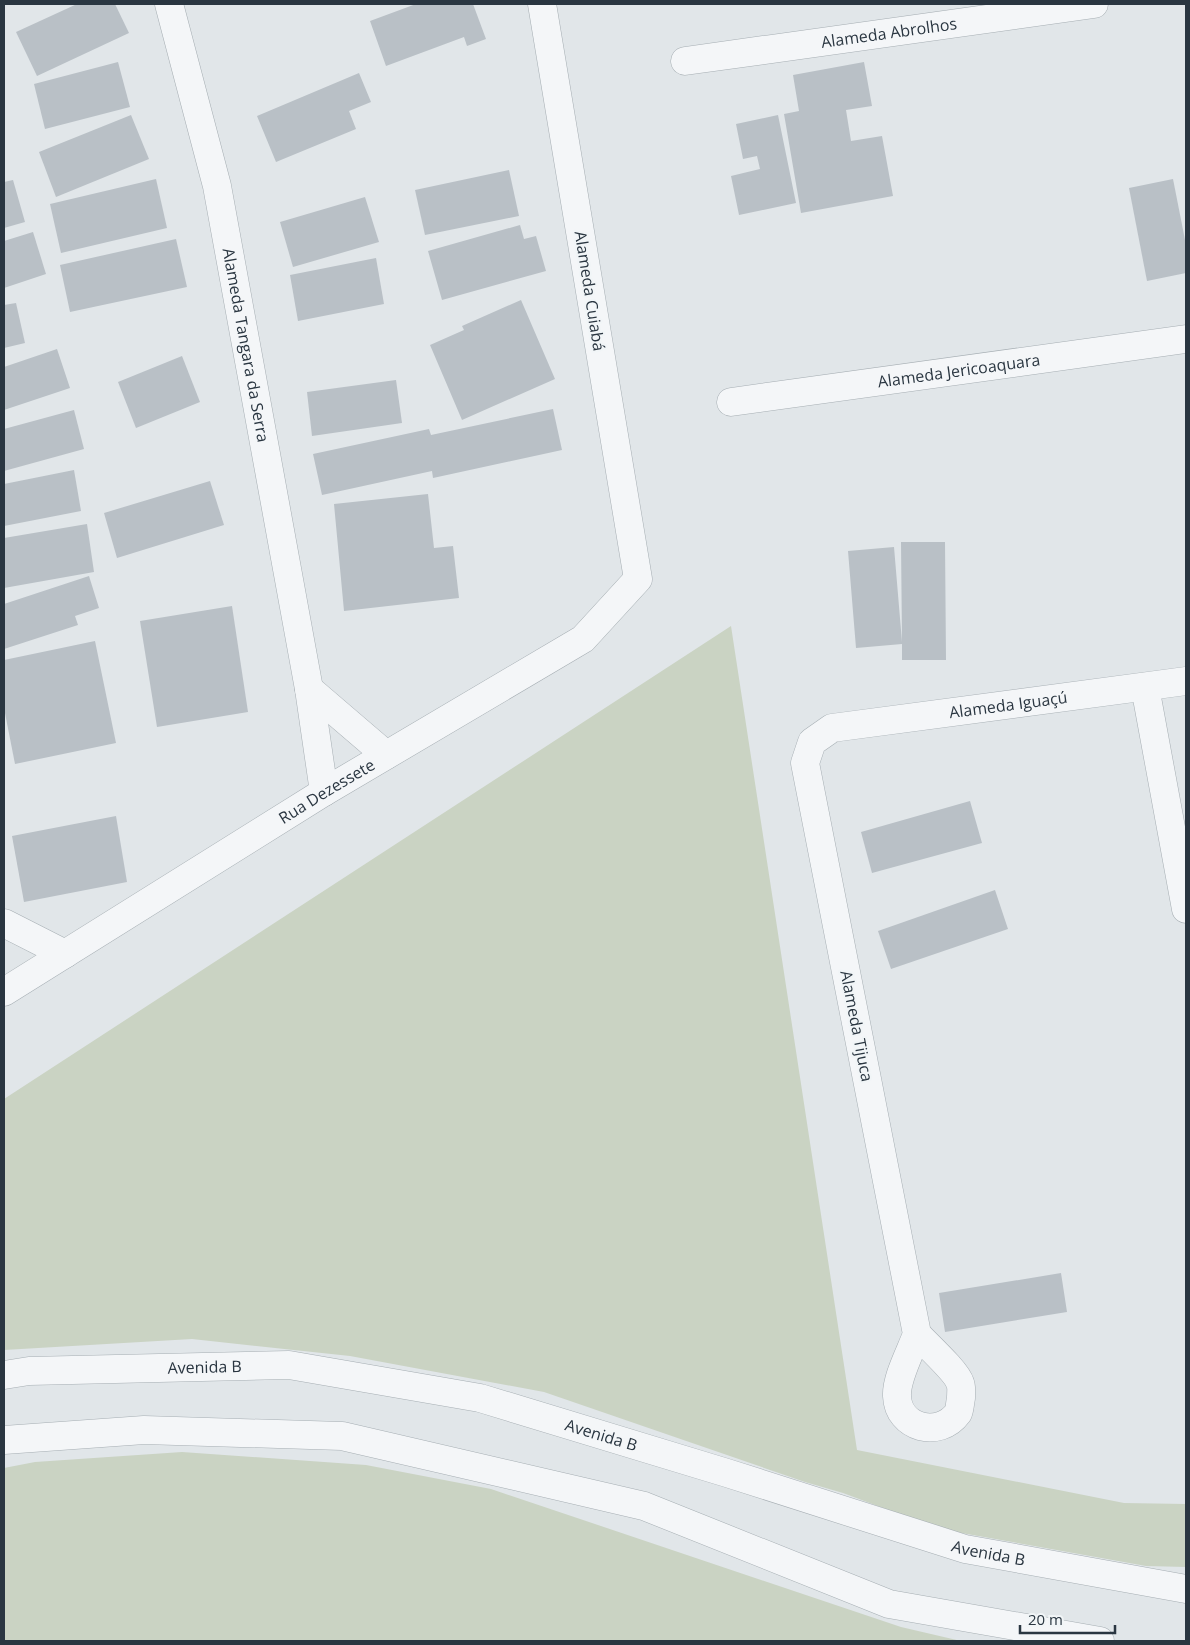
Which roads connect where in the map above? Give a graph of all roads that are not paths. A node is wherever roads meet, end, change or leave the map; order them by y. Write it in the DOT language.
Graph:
graph roads {
  1 [pos="169,4"];
  2 [pos="542,4"];
  3 [pos="1094,4"];
  4 [pos="685,61"];
  5 [pos="1186,339"];
  6 [pos="731,402"];
  7 [pos="638,578"];
  8 [pos="1186,681"];
  9 [pos="1144,687"];
  10 [pos="309,689"];
  11 [pos="832,728"];
  12 [pos="386,755"];
  13 [pos="324,792"];
  14 [pos="1186,909"];
  15 [pos="4,923"];
  16 [pos="65,954"];
  17 [pos="4,992"];
  18 [pos="917,1334"];
  19 [pos="4,1375"];
  20 [pos="4,1440"];
  21 [pos="1186,1589"];
  22 [pos="1100,1641"];
  1 -- 10 [label="street, Alameda Tangara da Serra"];
  2 -- 7 [label="street, Alameda Cuiabá"];
  3 -- 4 [label="street, Alameda Abrolhos"];
  5 -- 6 [label="street, Alameda Jericoaquara"];
  7 -- 12 [label="street, Rua Dezessete"];
  8 -- 9 [label="street, Alameda Iguaçú"];
  9 -- 11 [label="street, Alameda Iguaçú"];
  9 -- 14 [label="street"];
  10 -- 12 [label="street"];
  10 -- 13 [label="street, Alameda Tangara da Serra"];
  11 -- 18 [label="street, Alameda Tijuca"];
  12 -- 13 [label="street, Rua Dezessete"];
  13 -- 16 [label="street, Rua Dezessete"];
  15 -- 16 [label="street"];
  16 -- 17 [label="street, Rua Dezessete"];
  19 -- 21 [label="street, Avenida B"];
  20 -- 22 [label="street"];
}
